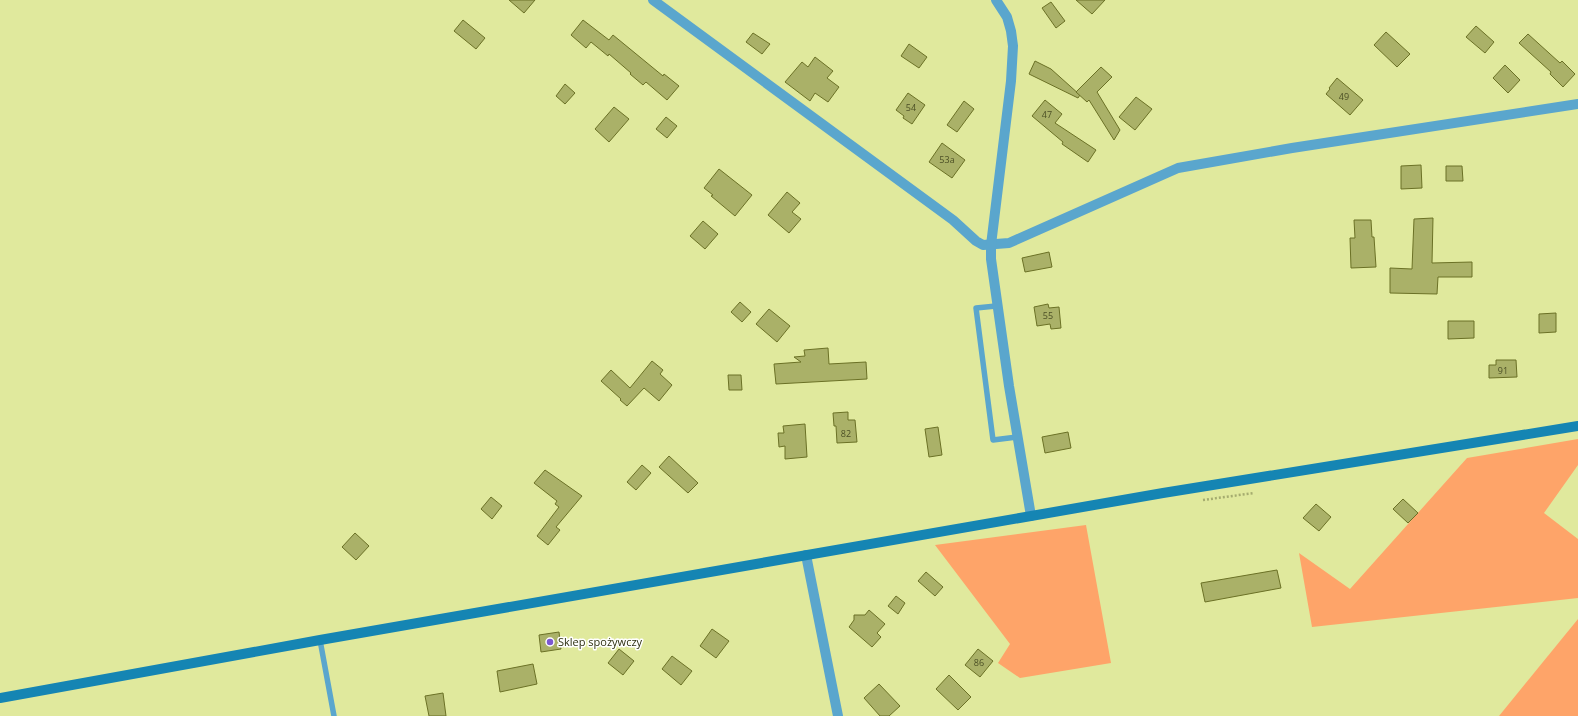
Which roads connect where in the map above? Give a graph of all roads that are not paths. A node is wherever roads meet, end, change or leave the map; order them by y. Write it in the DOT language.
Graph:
graph roads {
  1 [pos="652,0"];
  2 [pos="996,0"];
  3 [pos="1578,104"];
  4 [pos="991,245"];
  5 [pos="996,306"];
  6 [pos="1578,426"];
  7 [pos="1017,437"];
  8 [pos="1031,516"];
  9 [pos="806,555"];
  10 [pos="320,640"];
  11 [pos="0,698"];
  12 [pos="334,716"];
  13 [pos="838,716"];
  1 -- 4 [label="street"];
  2 -- 4 [label="street"];
  3 -- 4 [label="street"];
  4 -- 5 [label="street"];
  5 -- 7 [label="street"];
  5 -- 7 [label="lane"];
  6 -- 8 [label="main road"];
  7 -- 8 [label="street"];
  8 -- 9 [label="main road"];
  9 -- 10 [label="main road"];
  9 -- 13 [label="street"];
  10 -- 11 [label="main road"];
  10 -- 12 [label="lane"];
}
